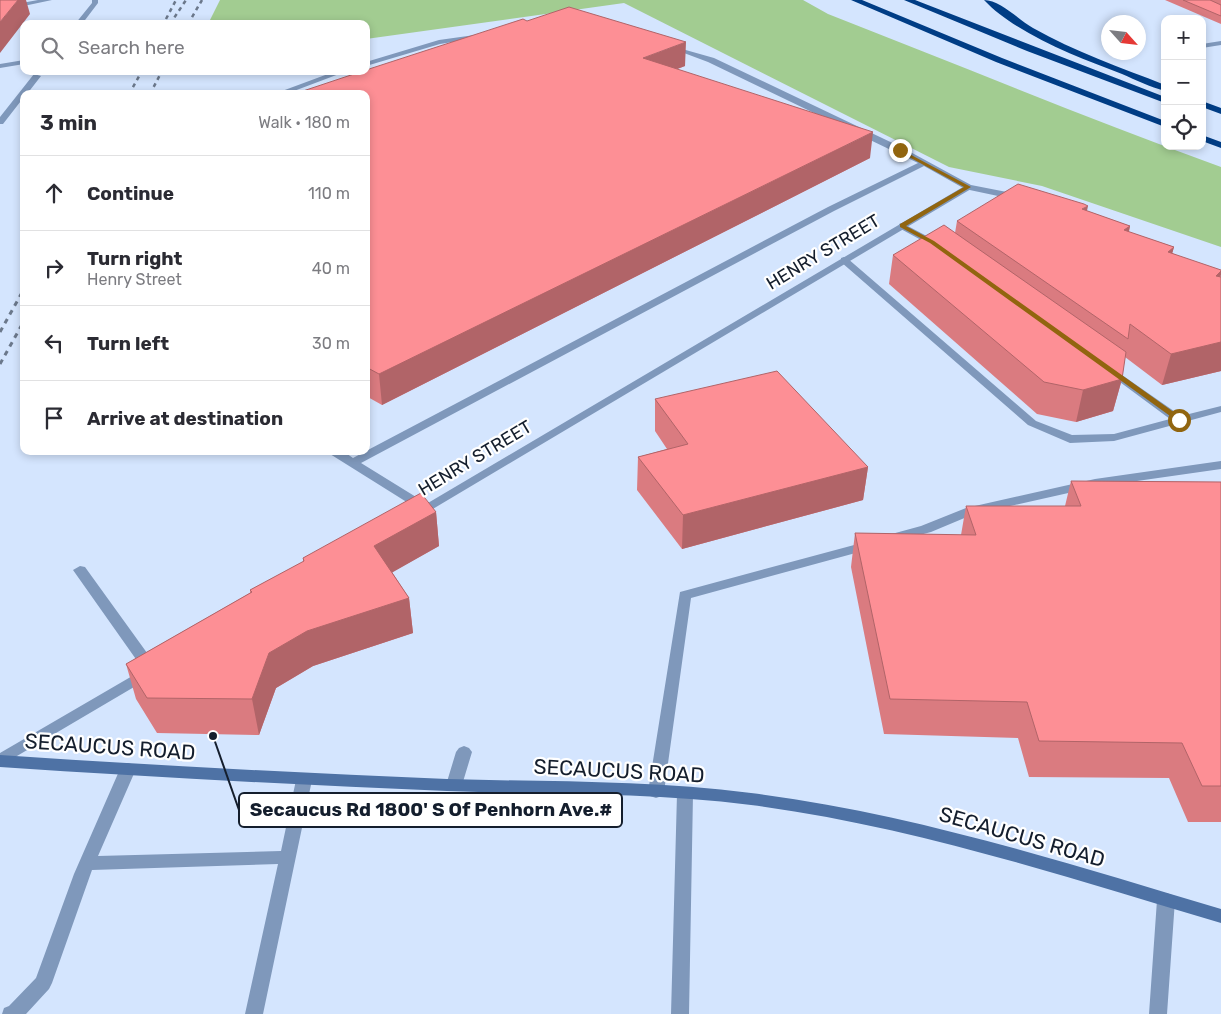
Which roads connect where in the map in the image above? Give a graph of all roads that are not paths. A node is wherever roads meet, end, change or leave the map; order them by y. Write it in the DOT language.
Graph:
graph roads {
  1 [pos="49,0"];
  2 [pos="95,0"];
  3 [pos="855,0"];
  4 [pos="908,0"];
  5 [pos="988,0"];
  6 [pos="0,9"];
  7 [pos="81,20"];
  8 [pos="486,35"];
  9 [pos="1221,43"];
  10 [pos="666,45"];
  11 [pos="1206,45"];
  12 [pos="20,63"];
  13 [pos="370,63"];
  14 [pos="0,66"];
  15 [pos="333,75"];
  16 [pos="37,76"];
  17 [pos="1161,86"];
  18 [pos="26,90"];
  19 [pos="289,90"];
  20 [pos="20,97"];
  21 [pos="1161,98"];
  22 [pos="1205,105"];
  23 [pos="1221,111"];
  24 [pos="1206,114"];
  25 [pos="1221,120"];
  26 [pos="0,122"];
  27 [pos="1161,122"];
  28 [pos="1206,139"];
  29 [pos="1221,145"];
  30 [pos="924,163"];
  31 [pos="968,187"];
  32 [pos="1026,201"];
  33 [pos="902,226"];
  34 [pos="948,253"];
  35 [pos="844,260"];
  36 [pos="1099,362"];
  37 [pos="1221,409"];
  38 [pos="1179,420"];
  39 [pos="370,453"];
  40 [pos="340,455"];
  41 [pos="367,455"];
  42 [pos="352,463"];
  43 [pos="1221,465"];
  44 [pos="425,508"];
  45 [pos="408,518"];
  46 [pos="80,570"];
  47 [pos="464,752"];
  48 [pos="0,761"];
  49 [pos="128,769"];
  50 [pos="304,780"];
  51 [pos="454,785"];
  52 [pos="656,792"];
  53 [pos="685,794"];
  54 [pos="287,857"];
  55 [pos="87,863"];
  56 [pos="1166,900"];
  57 [pos="1221,916"];
  58 [pos="11,1014"];
  59 [pos="254,1014"];
  60 [pos="680,1014"];
  61 [pos="1158,1014"];
  1 -- 6 [label="street"];
  2 -- 7 [label="street"];
  3 -- 27 [label="highway"];
  4 -- 21 [label="highway"];
  5 -- 17 [label="highway"];
  8 -- 13 [label="street"];
  9 -- 11 [label="street"];
  10 -- 30 [label="street"];
  12 -- 14 [label="street"];
  15 -- 19 [label="street"];
  16 -- 18 [label="street"];
  20 -- 26 [label="street"];
  22 -- 23 [label="highway"];
  24 -- 25 [label="highway"];
  28 -- 29 [label="highway"];
  30 -- 31 [label="street"];
  30 -- 39 [label="street"];
  31 -- 32 [label="street"];
  31 -- 33 [label="street, HENRY STREET"];
  33 -- 34 [label="street"];
  33 -- 35 [label="street, HENRY STREET"];
  35 -- 38 [label="street"];
  35 -- 44 [label="street, HENRY STREET"];
  36 -- 38 [label="street"];
  37 -- 38 [label="street"];
  40 -- 42 [label="street"];
  41 -- 42 [label="street"];
  42 -- 44 [label="street"];
  43 -- 52 [label="street"];
  44 -- 45 [label="street, HENRY STREET"];
  46 -- 48 [label="street"];
  47 -- 51 [label="street"];
  48 -- 49 [label="main road, SECAUCUS ROAD"];
  49 -- 50 [label="main road, SECAUCUS ROAD"];
  49 -- 55 [label="street"];
  50 -- 51 [label="main road, SECAUCUS ROAD"];
  50 -- 54 [label="street"];
  51 -- 52 [label="main road, SECAUCUS ROAD"];
  52 -- 53 [label="main road, SECAUCUS ROAD"];
  53 -- 56 [label="main road, SECAUCUS ROAD"];
  53 -- 60 [label="street"];
  54 -- 55 [label="street"];
  54 -- 59 [label="street"];
  55 -- 58 [label="street"];
  56 -- 57 [label="main road, SECAUCUS ROAD"];
  56 -- 61 [label="street"];
}
